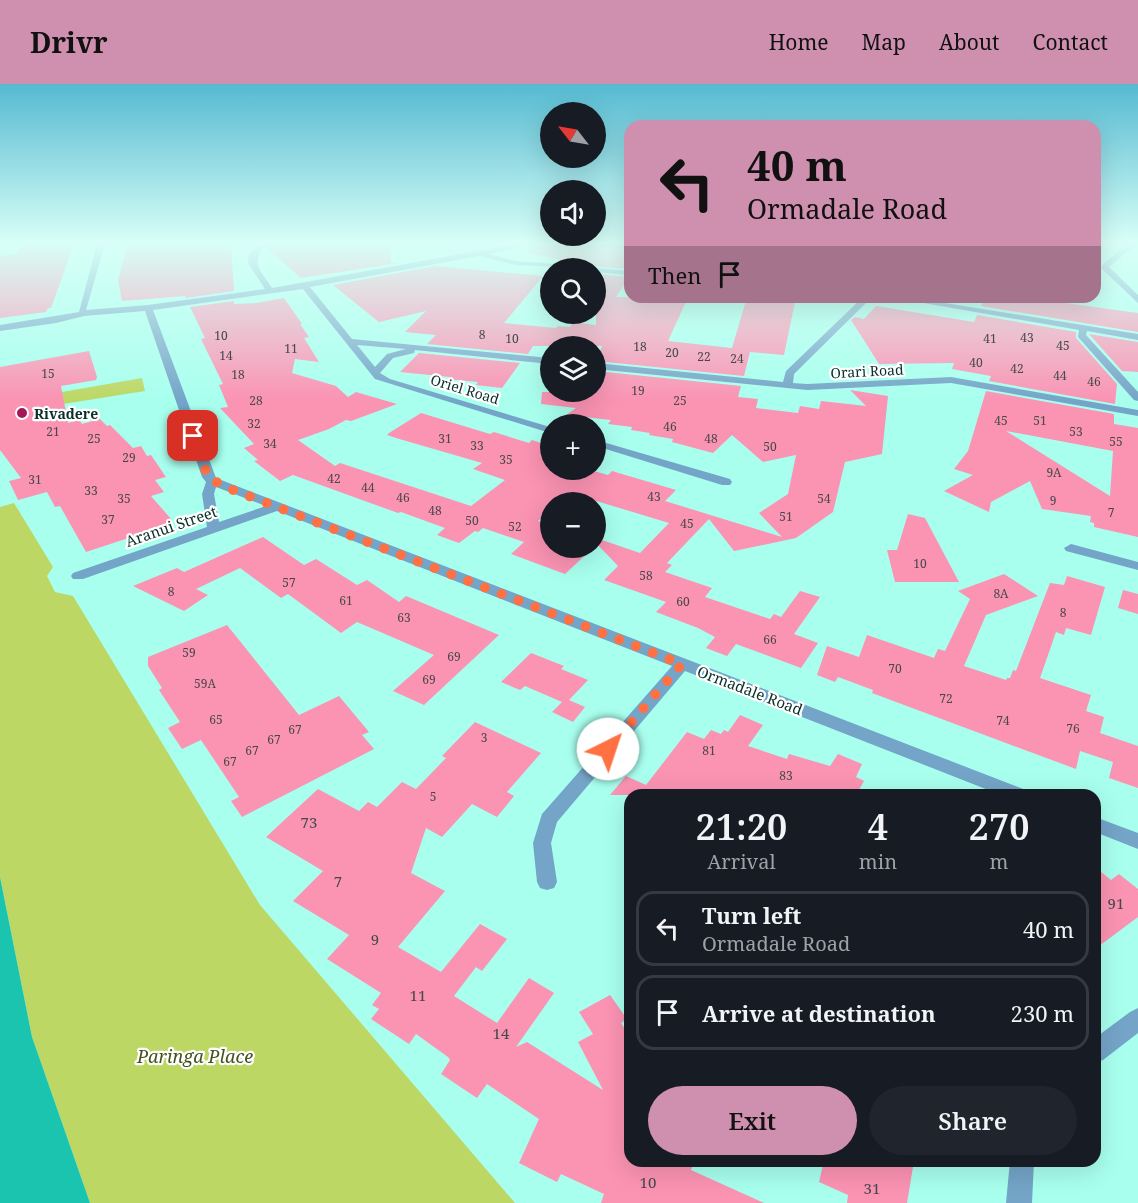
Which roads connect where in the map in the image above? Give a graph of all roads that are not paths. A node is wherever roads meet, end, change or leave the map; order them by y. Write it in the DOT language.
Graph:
graph roads {
  1 [pos="85,296"];
  2 [pos="233,296"];
  3 [pos="313,296"];
  4 [pos="862,303"];
  5 [pos="930,303"];
  6 [pos="148,308"];
  7 [pos="84,313"];
  8 [pos="0,328"];
  9 [pos="1084,329"];
  10 [pos="1138,337"];
  11 [pos="348,341"];
  12 [pos="426,349"];
  13 [pos="540,361"];
  14 [pos="606,367"];
  15 [pos="375,372"];
  16 [pos="788,386"];
  17 [pos="1138,398"];
  18 [pos="1138,413"];
  19 [pos="540,427"];
  20 [pos="606,446"];
  21 [pos="212,481"];
  22 [pos="726,482"];
  23 [pos="276,507"];
  24 [pos="214,528"];
  25 [pos="1071,548"];
  26 [pos="1138,566"];
  27 [pos="78,576"];
  28 [pos="682,664"];
  29 [pos="1005,789"];
  30 [pos="1101,826"];
  31 [pos="1138,841"];
  32 [pos="547,882"];
  33 [pos="1138,1019"];
  34 [pos="1101,1047"];
  35 [pos="1022,1167"];
  36 [pos="1019,1203"];
  1 -- 7 [label="street"];
  2 -- 6 [label="street"];
  3 -- 11 [label="street, Oriel Road"];
  4 -- 16 [label="street"];
  5 -- 9 [label="street"];
  6 -- 7 [label="street"];
  6 -- 21 [label="street"];
  7 -- 8 [label="street"];
  9 -- 10 [label="street"];
  9 -- 17 [label="street"];
  11 -- 12 [label="street"];
  11 -- 15 [label="street, Oriel Road"];
  12 -- 13 [label="street"];
  12 -- 15 [label="street"];
  14 -- 16 [label="street, Orari Road"];
  15 -- 19 [label="street, Oriel Road"];
  16 -- 18 [label="street, Orari Road"];
  20 -- 22 [label="street"];
  21 -- 23 [label="street, Ormadale Road"];
  21 -- 24 [label="street"];
  23 -- 24 [label="street, Aranui Street"];
  23 -- 28 [label="street, Ormadale Road"];
  24 -- 27 [label="street, Aranui Street"];
  25 -- 26 [label="street"];
  28 -- 29 [label="street, Ormadale Road"];
  28 -- 32 [label="street"];
  30 -- 31 [label="street"];
  33 -- 34 [label="street"];
  35 -- 36 [label="street"];
}
